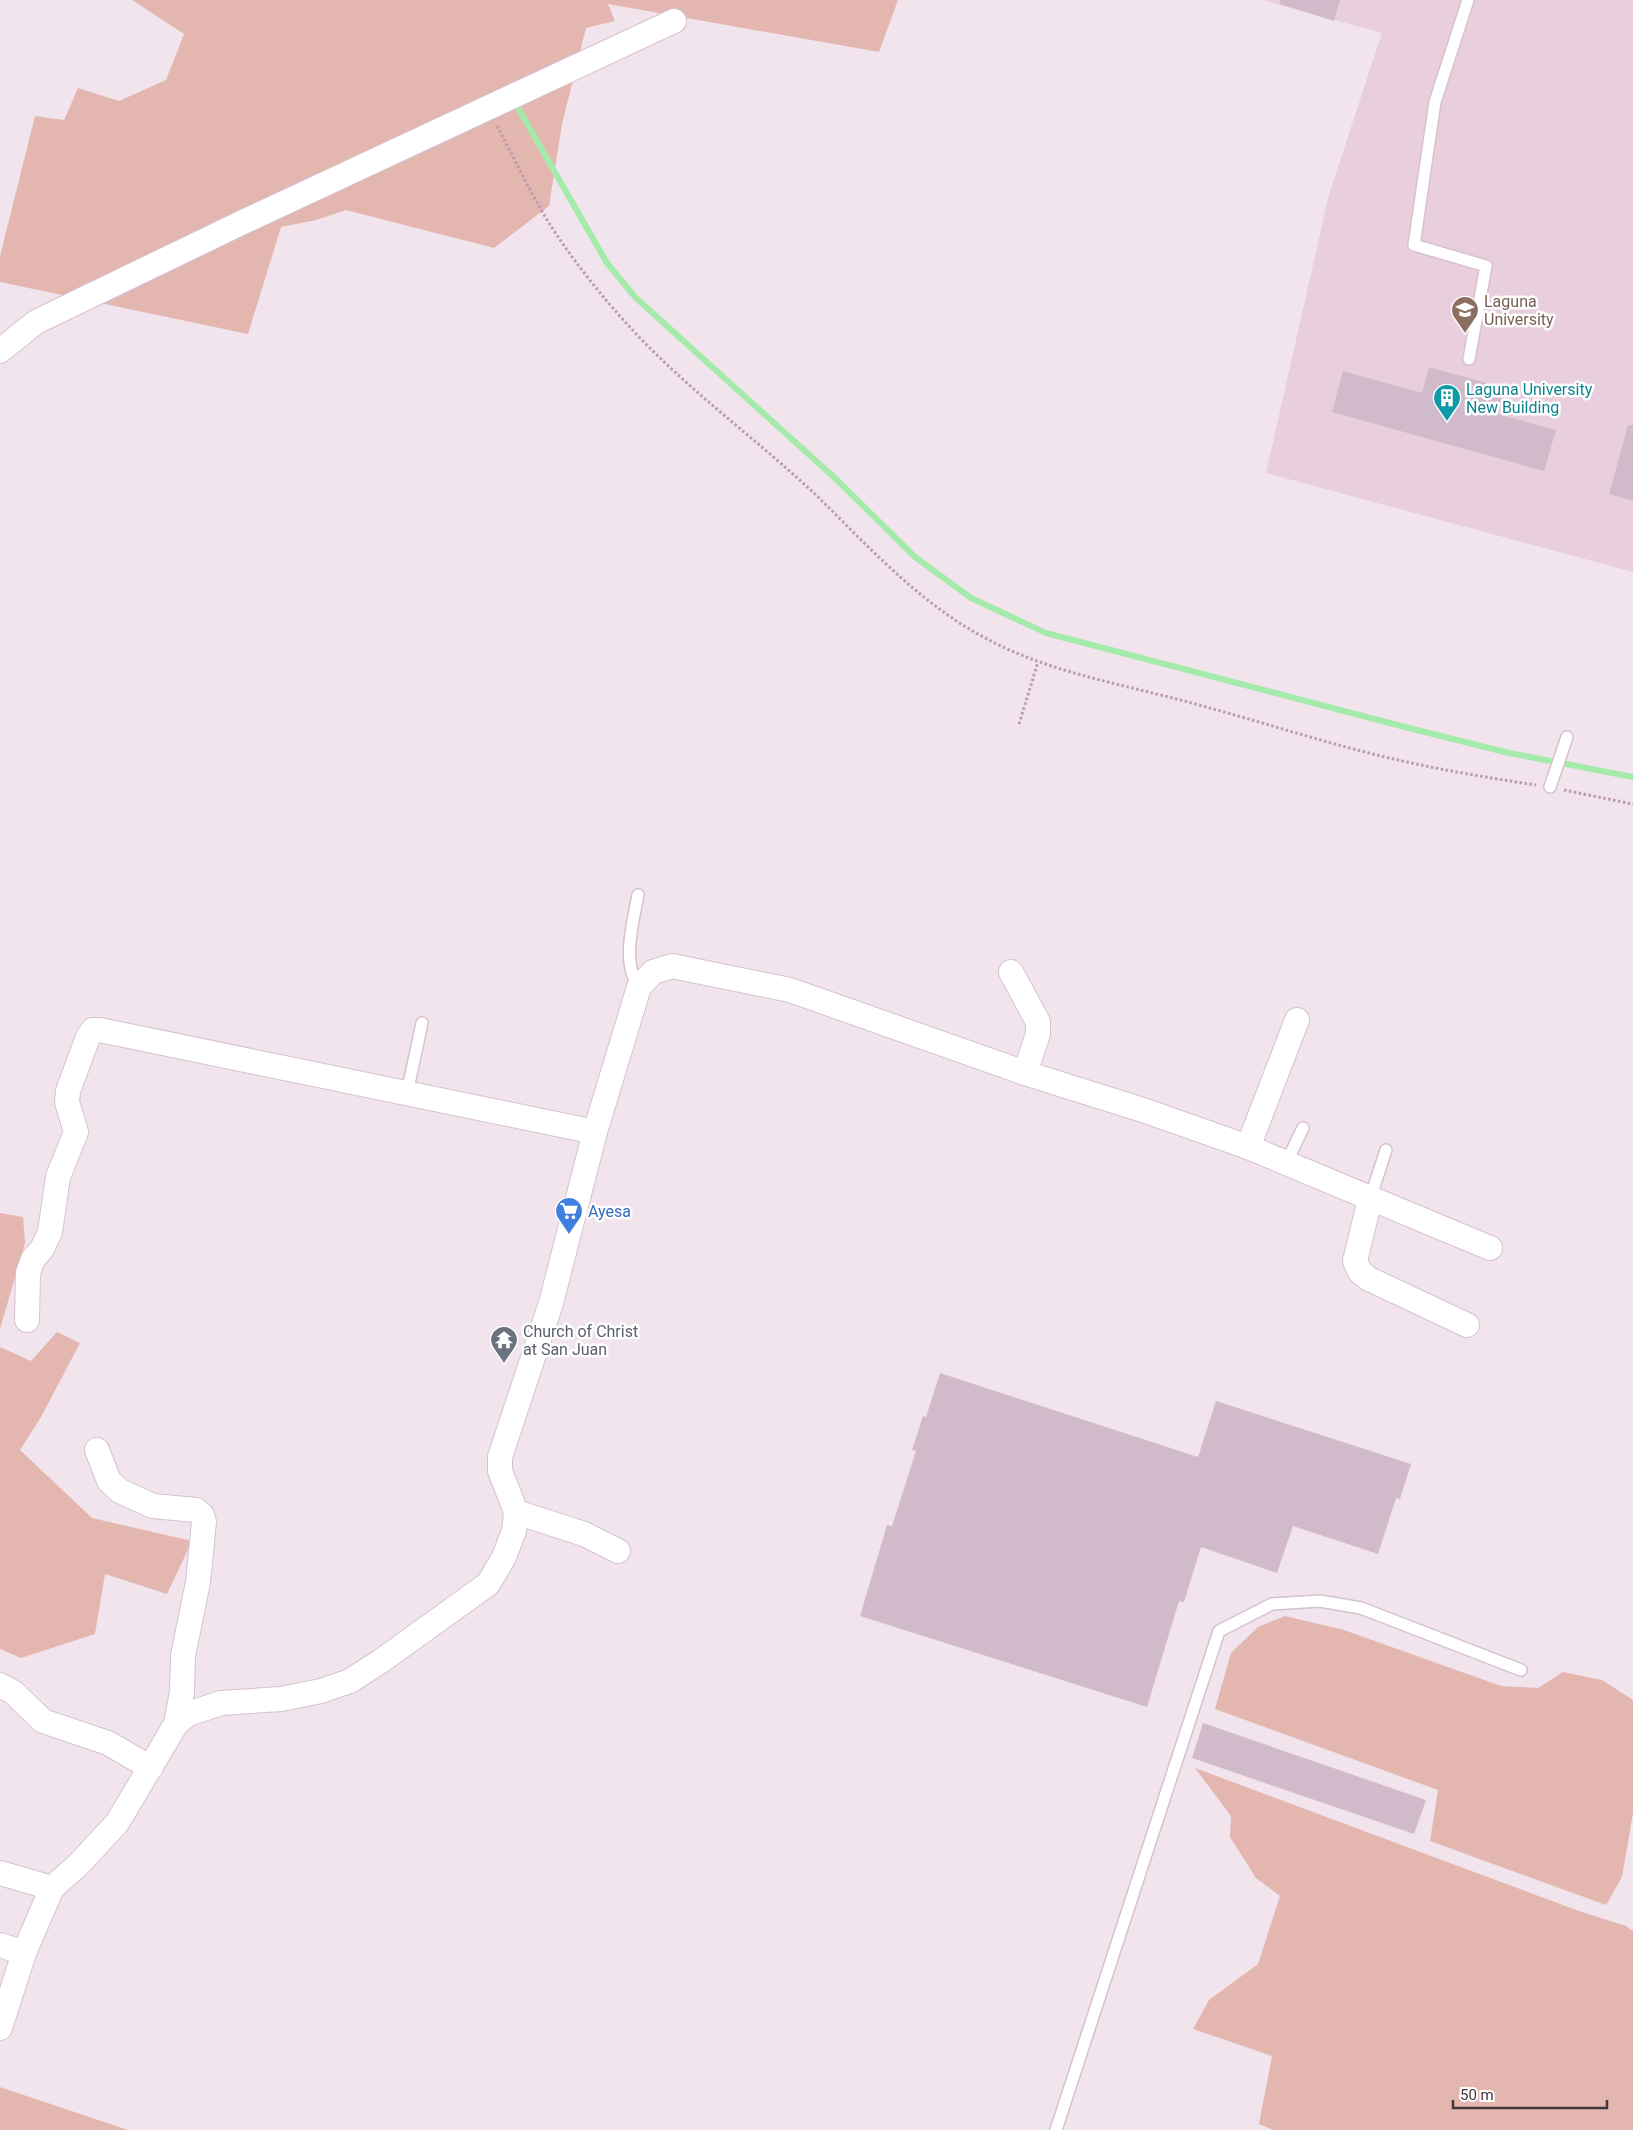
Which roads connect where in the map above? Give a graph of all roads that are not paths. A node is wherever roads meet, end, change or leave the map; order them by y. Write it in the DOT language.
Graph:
graph roads {
  1 [pos="1468,0"];
  2 [pos="674,21"];
  3 [pos="0,351"];
  4 [pos="1469,359"];
  5 [pos="1567,737"];
  6 [pos="1550,787"];
  7 [pos="638,895"];
  8 [pos="1011,972"];
  9 [pos="640,988"];
  10 [pos="1297,1020"];
  11 [pos="422,1023"];
  12 [pos="1025,1073"];
  13 [pos="407,1093"];
  14 [pos="1303,1128"];
  15 [pos="595,1132"];
  16 [pos="1248,1146"];
  17 [pos="1386,1150"];
  18 [pos="1286,1163"];
  19 [pos="1370,1199"];
  20 [pos="1490,1248"];
  21 [pos="27,1320"];
  22 [pos="1467,1325"];
  23 [pos="97,1450"];
  24 [pos="516,1512"];
  25 [pos="618,1551"];
  26 [pos="1521,1670"];
  27 [pos="0,1685"];
  28 [pos="176,1724"];
  29 [pos="151,1768"];
  30 [pos="0,1873"];
  31 [pos="52,1888"];
  32 [pos="0,1945"];
  33 [pos="24,1953"];
  34 [pos="0,2028"];
  35 [pos="1056,2130"];
  1 -- 4 [label="lane"];
  2 -- 3 [label="street"];
  5 -- 6 [label="lane"];
  7 -- 9 [label="lane"];
  8 -- 12 [label="street"];
  9 -- 12 [label="street"];
  9 -- 15 [label="street"];
  10 -- 16 [label="street"];
  11 -- 13 [label="lane"];
  12 -- 16 [label="street"];
  13 -- 15 [label="street"];
  13 -- 21 [label="street"];
  14 -- 18 [label="lane"];
  15 -- 24 [label="street"];
  16 -- 18 [label="street"];
  17 -- 19 [label="lane"];
  18 -- 19 [label="street"];
  19 -- 20 [label="street"];
  19 -- 22 [label="street"];
  23 -- 28 [label="street"];
  24 -- 25 [label="street"];
  24 -- 28 [label="street"];
  26 -- 35 [label="lane"];
  27 -- 29 [label="street"];
  28 -- 29 [label="street"];
  29 -- 31 [label="street"];
  30 -- 31 [label="street"];
  31 -- 33 [label="street"];
  32 -- 33 [label="street"];
  33 -- 34 [label="street"];
}
